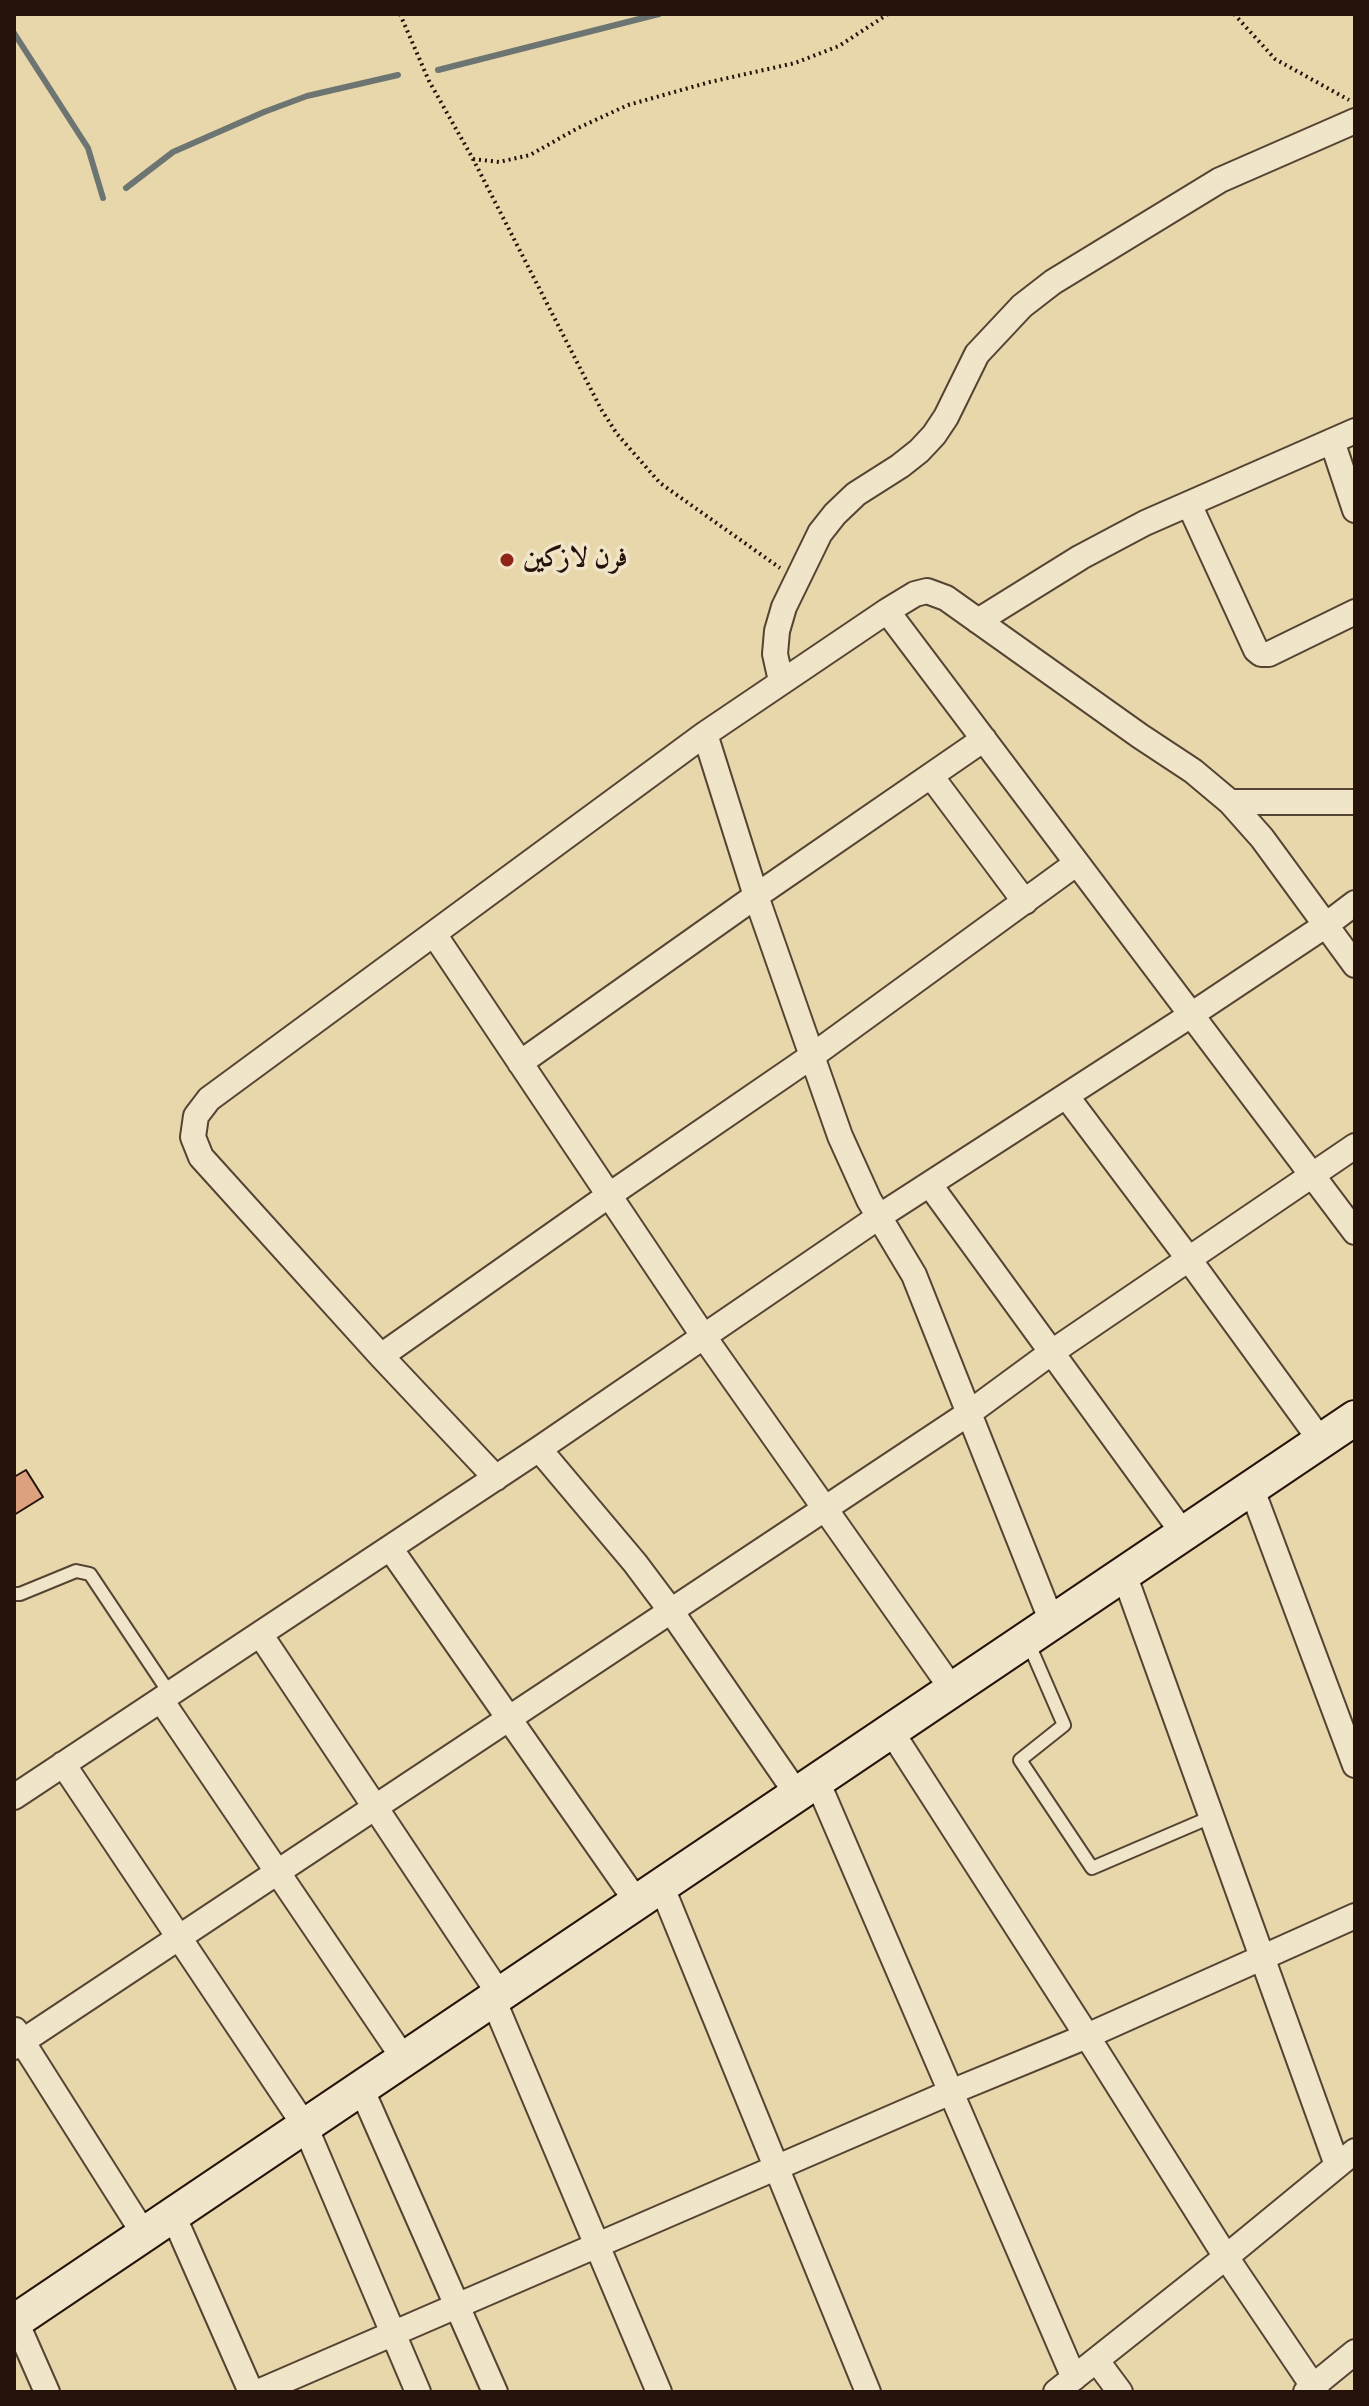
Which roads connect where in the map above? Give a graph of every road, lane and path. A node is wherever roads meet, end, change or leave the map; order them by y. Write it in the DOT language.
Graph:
graph roads {
  1 [pos="400,14"];
  2 [pos="888,14"];
  3 [pos="1234,14"];
  4 [pos="1355,103"];
  5 [pos="1355,121"];
  6 [pos="473,159"];
  7 [pos="1355,431"];
  8 [pos="1332,441"];
  9 [pos="1189,504"];
  10 [pos="1355,510"];
  11 [pos="796,580"];
  12 [pos="887,611"];
  13 [pos="1355,612"];
  14 [pos="978,621"];
  15 [pos="781,681"];
  16 [pos="705,734"];
  17 [pos="984,739"];
  18 [pos="931,776"];
  19 [pos="1230,802"];
  20 [pos="1355,802"];
  21 [pos="1077,863"];
  22 [pos="756,896"];
  23 [pos="1025,902"];
  24 [pos="1355,903"];
  25 [pos="1326,925"];
  26 [pos="434,934"];
  27 [pos="1355,965"];
  28 [pos="1191,1015"];
  29 [pos="812,1056"];
  30 [pos="520,1063"];
  31 [pos="1067,1097"];
  32 [pos="1355,1146"];
  33 [pos="1311,1174"];
  34 [pos="930,1185"];
  35 [pos="608,1196"];
  36 [pos="880,1216"];
  37 [pos="1355,1232"];
  38 [pos="1188,1258"];
  39 [pos="704,1337"];
  40 [pos="1052,1352"];
  41 [pos="381,1356"];
  42 [pos="969,1413"];
  43 [pos="1355,1418"];
  44 [pos="1321,1441"];
  45 [pos="539,1449"];
  46 [pos="496,1478"];
  47 [pos="1251,1487"];
  48 [pos="825,1510"];
  49 [pos="1183,1533"];
  50 [pos="390,1548"];
  51 [pos="1124,1574"];
  52 [pos="14,1594"];
  53 [pos="671,1611"];
  54 [pos="1039,1630"];
  55 [pos="260,1634"];
  56 [pos="952,1689"];
  57 [pos="166,1697"];
  58 [pos="508,1719"];
  59 [pos="891,1731"];
  60 [pos="63,1764"];
  61 [pos="1355,1765"];
  62 [pos="807,1787"];
  63 [pos="14,1797"];
  64 [pos="375,1807"];
  65 [pos="1211,1817"];
  66 [pos="278,1872"];
  67 [pos="649,1894"];
  68 [pos="1355,1916"];
  69 [pos="179,1937"];
  70 [pos="1262,1956"];
  71 [pos="497,1997"];
  72 [pos="1087,2036"];
  73 [pos="17,2038"];
  74 [pos="404,2059"];
  75 [pos="361,2088"];
  76 [pos="951,2092"];
  77 [pos="305,2126"];
  78 [pos="1346,2158"];
  79 [pos="776,2167"];
  80 [pos="173,2215"];
  81 [pos="144,2234"];
  82 [pos="596,2245"];
  83 [pos="1226,2257"];
  84 [pos="457,2306"];
  85 [pos="15,2320"];
  86 [pos="392,2334"];
  87 [pos="1355,2352"];
  88 [pos="1097,2361"];
  89 [pos="1065,2385"];
  90 [pos="1312,2391"];
  91 [pos="47,2392"];
  92 [pos="251,2392"];
  93 [pos="258,2392"];
  94 [pos="418,2392"];
  95 [pos="495,2392"];
  96 [pos="659,2392"];
  97 [pos="868,2392"];
  98 [pos="1120,2392"];
  1 -- 6 [label="path"];
  2 -- 6 [label="path"];
  3 -- 4 [label="path"];
  5 -- 11 [label="street"];
  6 -- 11 [label="path"];
  7 -- 8 [label="street"];
  8 -- 9 [label="street"];
  8 -- 10 [label="street"];
  9 -- 13 [label="street"];
  9 -- 14 [label="street"];
  11 -- 15 [label="street"];
  12 -- 14 [label="street"];
  12 -- 15 [label="street"];
  12 -- 17 [label="street"];
  14 -- 19 [label="street"];
  15 -- 16 [label="street"];
  16 -- 22 [label="street"];
  16 -- 26 [label="street"];
  17 -- 18 [label="street"];
  17 -- 21 [label="street"];
  18 -- 22 [label="street"];
  18 -- 23 [label="street"];
  19 -- 20 [label="street"];
  19 -- 25 [label="street"];
  21 -- 23 [label="street"];
  21 -- 28 [label="street"];
  22 -- 29 [label="street"];
  22 -- 30 [label="street"];
  23 -- 29 [label="street"];
  24 -- 25 [label="street"];
  25 -- 27 [label="street"];
  25 -- 28 [label="street"];
  26 -- 30 [label="street"];
  26 -- 41 [label="street"];
  28 -- 31 [label="street"];
  28 -- 33 [label="street"];
  29 -- 35 [label="street"];
  29 -- 36 [label="street"];
  30 -- 35 [label="street"];
  31 -- 34 [label="street"];
  31 -- 38 [label="street"];
  32 -- 33 [label="street"];
  33 -- 37 [label="street"];
  33 -- 38 [label="street"];
  34 -- 36 [label="street"];
  34 -- 40 [label="street"];
  35 -- 39 [label="street"];
  35 -- 41 [label="street"];
  36 -- 39 [label="street"];
  36 -- 42 [label="street"];
  38 -- 40 [label="street"];
  38 -- 44 [label="street"];
  39 -- 45 [label="street"];
  39 -- 48 [label="street"];
  40 -- 42 [label="street"];
  40 -- 49 [label="street"];
  41 -- 46 [label="street"];
  42 -- 48 [label="street"];
  42 -- 54 [label="street"];
  43 -- 44 [label="street"];
  44 -- 47 [label="street"];
  45 -- 46 [label="street"];
  45 -- 53 [label="street"];
  46 -- 50 [label="street"];
  47 -- 49 [label="street"];
  47 -- 61 [label="street"];
  48 -- 53 [label="street"];
  48 -- 56 [label="street"];
  49 -- 51 [label="street"];
  50 -- 55 [label="street"];
  50 -- 58 [label="street"];
  51 -- 54 [label="street"];
  51 -- 65 [label="street"];
  52 -- 57 [label="lane"];
  53 -- 58 [label="street"];
  53 -- 62 [label="street"];
  54 -- 56 [label="street"];
  54 -- 65 [label="lane"];
  55 -- 57 [label="street"];
  55 -- 64 [label="street"];
  56 -- 59 [label="street"];
  57 -- 60 [label="street"];
  57 -- 66 [label="street"];
  58 -- 64 [label="street"];
  58 -- 67 [label="street"];
  59 -- 62 [label="street"];
  59 -- 72 [label="street"];
  60 -- 63 [label="street"];
  60 -- 69 [label="street"];
  62 -- 67 [label="street"];
  62 -- 76 [label="street"];
  64 -- 66 [label="street"];
  64 -- 71 [label="street"];
  65 -- 70 [label="street"];
  66 -- 69 [label="street"];
  66 -- 74 [label="street"];
  67 -- 71 [label="street"];
  67 -- 79 [label="street"];
  68 -- 70 [label="street"];
  69 -- 73 [label="street"];
  69 -- 77 [label="street"];
  70 -- 72 [label="street"];
  70 -- 78 [label="street"];
  71 -- 74 [label="street"];
  71 -- 82 [label="street"];
  72 -- 76 [label="street"];
  72 -- 83 [label="street"];
  73 -- 81 [label="street"];
  74 -- 75 [label="street"];
  75 -- 77 [label="street"];
  75 -- 84 [label="street"];
  76 -- 79 [label="street"];
  76 -- 89 [label="street"];
  77 -- 80 [label="street"];
  77 -- 86 [label="street"];
  78 -- 83 [label="street"];
  79 -- 82 [label="street"];
  79 -- 97 [label="street"];
  80 -- 81 [label="street"];
  80 -- 92 [label="street"];
  81 -- 85 [label="street"];
  82 -- 84 [label="street"];
  82 -- 96 [label="street"];
  83 -- 88 [label="street"];
  83 -- 90 [label="street"];
  84 -- 86 [label="street"];
  84 -- 95 [label="street"];
  85 -- 91 [label="street"];
  86 -- 93 [label="street"];
  86 -- 94 [label="street"];
  87 -- 90 [label="street"];
  88 -- 89 [label="street"];
  88 -- 98 [label="street"];
}
